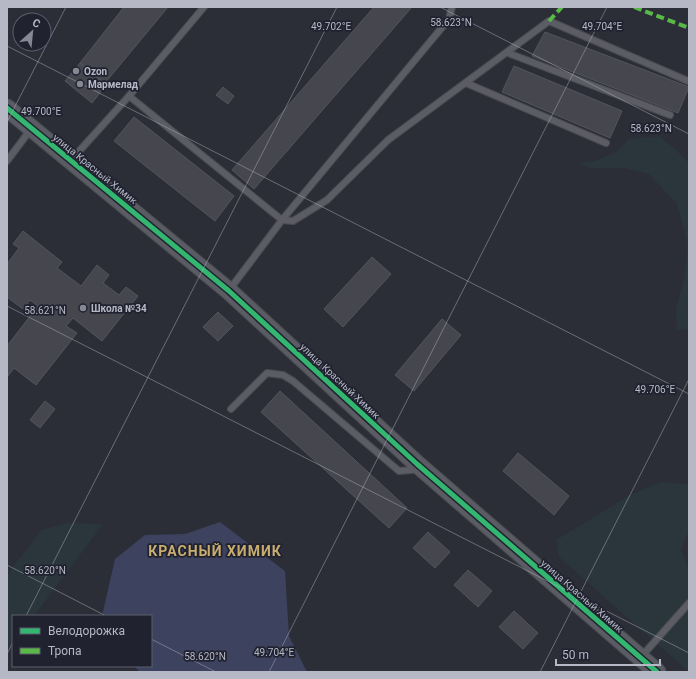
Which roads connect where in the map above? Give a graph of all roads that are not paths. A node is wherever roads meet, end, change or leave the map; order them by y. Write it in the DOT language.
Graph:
graph roads {
  1 [pos="204,7"];
  2 [pos="452,7"];
  3 [pos="508,53"];
  4 [pos="688,80"];
  5 [pos="466,83"];
  6 [pos="129,96"];
  7 [pos="7,108"];
  8 [pos="670,115"];
  9 [pos="31,129"];
  10 [pos="606,143"];
  11 [pos="7,161"];
  12 [pos="71,161"];
  13 [pos="282,220"];
  14 [pos="230,291"];
  15 [pos="231,409"];
  16 [pos="417,464"];
  17 [pos="689,603"];
  18 [pos="640,658"];
  19 [pos="657,672"];
  1 -- 6 [label="lane"];
  2 -- 13 [label="lane"];
  3 -- 4 [label="lane"];
  3 -- 5 [label="lane"];
  3 -- 8 [label="lane"];
  5 -- 10 [label="lane"];
  5 -- 13 [label="lane"];
  6 -- 12 [label="lane"];
  6 -- 13 [label="lane"];
  7 -- 9 [label="street, улица Красный Химик"];
  9 -- 11 [label="lane"];
  9 -- 12 [label="street, улица Красный Химик"];
  12 -- 14 [label="street, улица Красный Химик"];
  13 -- 14 [label="lane"];
  14 -- 16 [label="street, улица Красный Химик"];
  15 -- 16 [label="lane"];
  16 -- 18 [label="street, улица Красный Химик"];
  17 -- 18 [label="lane"];
  18 -- 19 [label="street, улица Красный Химик"];
}
